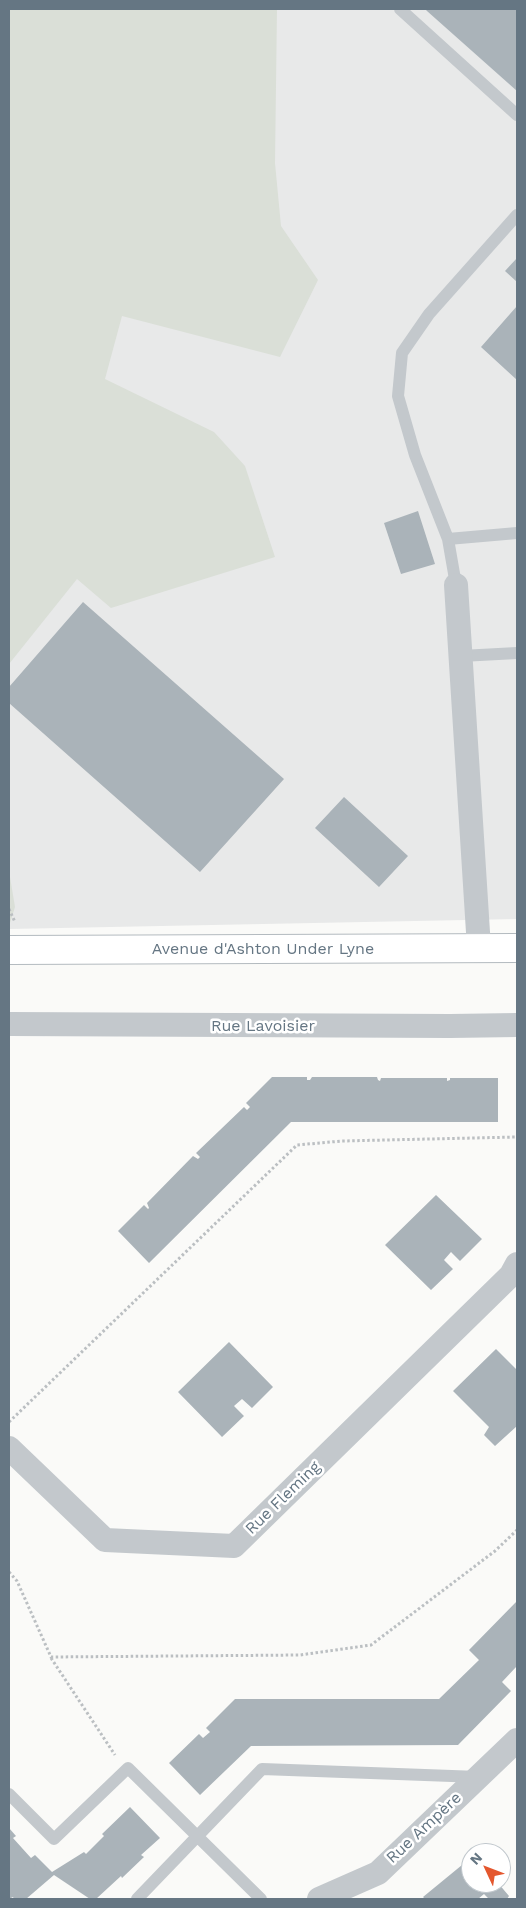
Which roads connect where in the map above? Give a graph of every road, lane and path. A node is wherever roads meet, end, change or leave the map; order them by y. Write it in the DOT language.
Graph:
graph roads {
  1 [pos="400,9"];
  2 [pos="517,115"];
  3 [pos="517,215"];
  4 [pos="517,533"];
  5 [pos="448,539"];
  6 [pos="456,585"];
  7 [pos="517,653"];
  8 [pos="461,656"];
  9 [pos="479,948"];
  10 [pos="517,948"];
  11 [pos="9,950"];
  12 [pos="9,1024"];
  13 [pos="517,1025"];
  14 [pos="517,1137"];
  15 [pos="517,1264"];
  16 [pos="9,1422"];
  17 [pos="9,1448"];
  18 [pos="517,1530"];
  19 [pos="9,1572"];
  20 [pos="51,1657"];
  21 [pos="517,1740"];
  22 [pos="128,1768"];
  23 [pos="479,1777"];
  24 [pos="9,1794"];
  25 [pos="198,1837"];
  26 [pos="138,1899"];
  27 [pos="261,1899"];
  28 [pos="319,1899"];
  1 -- 2 [label="lane"];
  3 -- 5 [label="lane"];
  4 -- 5 [label="lane"];
  5 -- 6 [label="lane"];
  6 -- 8 [label="street"];
  7 -- 8 [label="lane"];
  8 -- 9 [label="street"];
  9 -- 10 [label="street, Avenue d'Ashton Under Lyne"];
  9 -- 11 [label="street, Avenue d'Ashton Under Lyne"];
  12 -- 13 [label="street, Rue Lavoisier"];
  14 -- 16 [label="path"];
  15 -- 17 [label="street, Rue Fleming"];
  18 -- 20 [label="path"];
  19 -- 20 [label="path"];
  20 -- 22 [label="path"];
  21 -- 23 [label="street, Rue Ampère"];
  22 -- 24 [label="lane"];
  22 -- 25 [label="lane"];
  23 -- 25 [label="lane"];
  23 -- 28 [label="street, Rue Ampère"];
  25 -- 26 [label="lane"];
  25 -- 27 [label="lane"];
}
